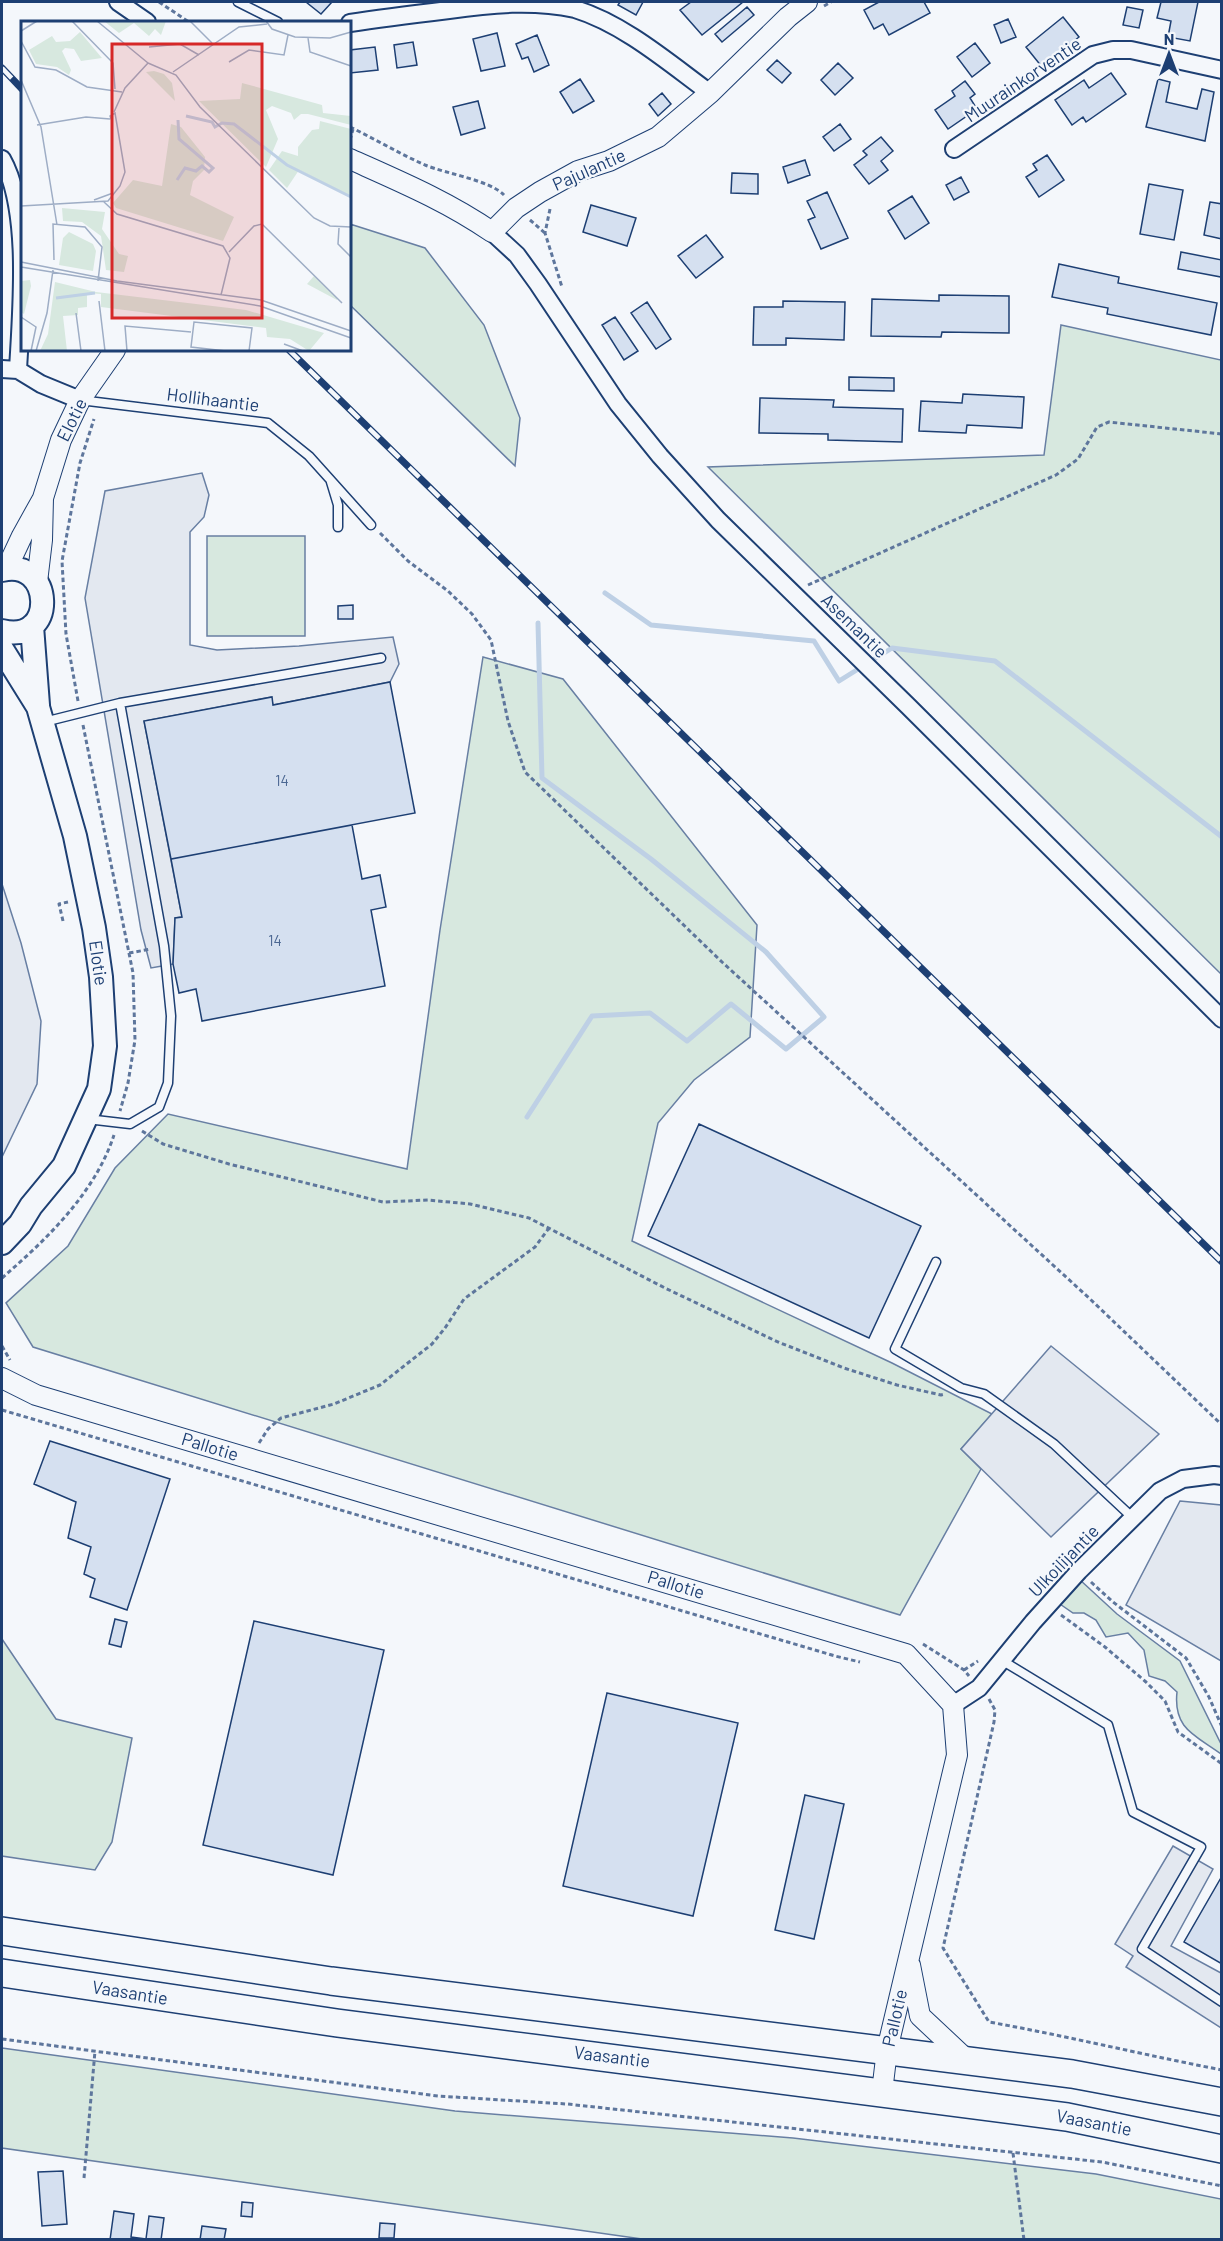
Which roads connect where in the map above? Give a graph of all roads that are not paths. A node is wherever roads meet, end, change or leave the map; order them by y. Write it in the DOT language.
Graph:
graph roads {
  1 [pos="118,2"];
  2 [pos="238,2"];
  3 [pos="509,2"];
  4 [pos="807,2"];
  5 [pos="146,21"];
  6 [pos="276,21"];
  7 [pos="351,23"];
  8 [pos="1221,70"];
  9 [pos="710,93"];
  10 [pos="954,149"];
  11 [pos="2,159"];
  12 [pos="351,159"];
  13 [pos="492,232"];
  14 [pos="21,254"];
  15 [pos="21,284"];
  16 [pos="114,351"];
  17 [pos="10,369"];
  18 [pos="80,400"];
  19 [pos="330,478"];
  20 [pos="43,498"];
  21 [pos="371,525"];
  22 [pos="338,527"];
  23 [pos="4,569"];
  24 [pos="37,582"];
  25 [pos="32,626"];
  26 [pos="2,631"];
  27 [pos="2,649"];
  28 [pos="381,658"];
  29 [pos="120,703"];
  30 [pos="41,714"];
  31 [pos="1221,1019"];
  32 [pos="87,1119"];
  33 [pos="31,1206"];
  34 [pos="2,1220"];
  35 [pos="2,1243"];
  36 [pos="936,1262"];
  37 [pos="2,1378"];
  38 [pos="1221,1476"];
  39 [pos="1133,1518"];
  40 [pos="1003,1661"];
  41 [pos="953,1704"];
  42 [pos="2,1922"];
  43 [pos="2,1931"];
  44 [pos="39,1937"];
  45 [pos="909,1961"];
  46 [pos="2,1973"];
  47 [pos="1221,2002"];
  48 [pos="887,2050"];
  49 [pos="968,2061"];
  50 [pos="882,2092"];
  51 [pos="1221,2102"];
  52 [pos="1221,2149"];
  1 -- 5 [label="street"];
  2 -- 6 [label="lane"];
  3 -- 7 [label="street"];
  3 -- 9 [label="street"];
  4 -- 9 [label="street, Pajulantie"];
  8 -- 10 [label="street, Muurainkorventie"];
  9 -- 13 [label="street, Pajulantie"];
  11 -- 14 [label="street"];
  12 -- 13 [label="street"];
  13 -- 31 [label="street, Asemantie"];
  15 -- 17 [label="street"];
  16 -- 18 [label="street, Elotie"];
  17 -- 18 [label="street"];
  18 -- 19 [label="lane, Hollihaantie"];
  18 -- 20 [label="street, Elotie"];
  19 -- 21 [label="lane, Hollihaantie"];
  19 -- 22 [label="lane"];
  20 -- 23 [label="street, Elotie"];
  20 -- 24 [label="street, Elotie"];
  23 -- 24 [label="main road"];
  24 -- 25 [label="main road"];
  25 -- 26 [label="main road"];
  25 -- 30 [label="main road, Elotie"];
  27 -- 30 [label="main road, Elotie"];
  28 -- 29 [label="lane"];
  29 -- 30 [label="lane"];
  29 -- 32 [label="lane"];
  30 -- 32 [label="main road, Elotie"];
  32 -- 33 [label="main road, Elotie"];
  33 -- 34 [label="main road, Elotie"];
  33 -- 35 [label="main road, Elotie"];
  36 -- 39 [label="lane"];
  37 -- 41 [label="street, Pallotie"];
  38 -- 39 [label="street, Ulkoilijantie"];
  39 -- 40 [label="street, Ulkoilijantie"];
  40 -- 41 [label="street, Ulkoilijantie"];
  40 -- 47 [label="lane"];
  41 -- 45 [label="street, Pallotie"];
  42 -- 44 [label="highway"];
  43 -- 44 [label="highway"];
  44 -- 48 [label="highway"];
  45 -- 48 [label="street, Pallotie"];
  45 -- 49 [label="street"];
  46 -- 50 [label="highway, Vaasantie"];
  48 -- 49 [label="highway"];
  48 -- 50 [label="street, Pallotie"];
  49 -- 51 [label="highway"];
  50 -- 52 [label="highway, Vaasantie"];
}
